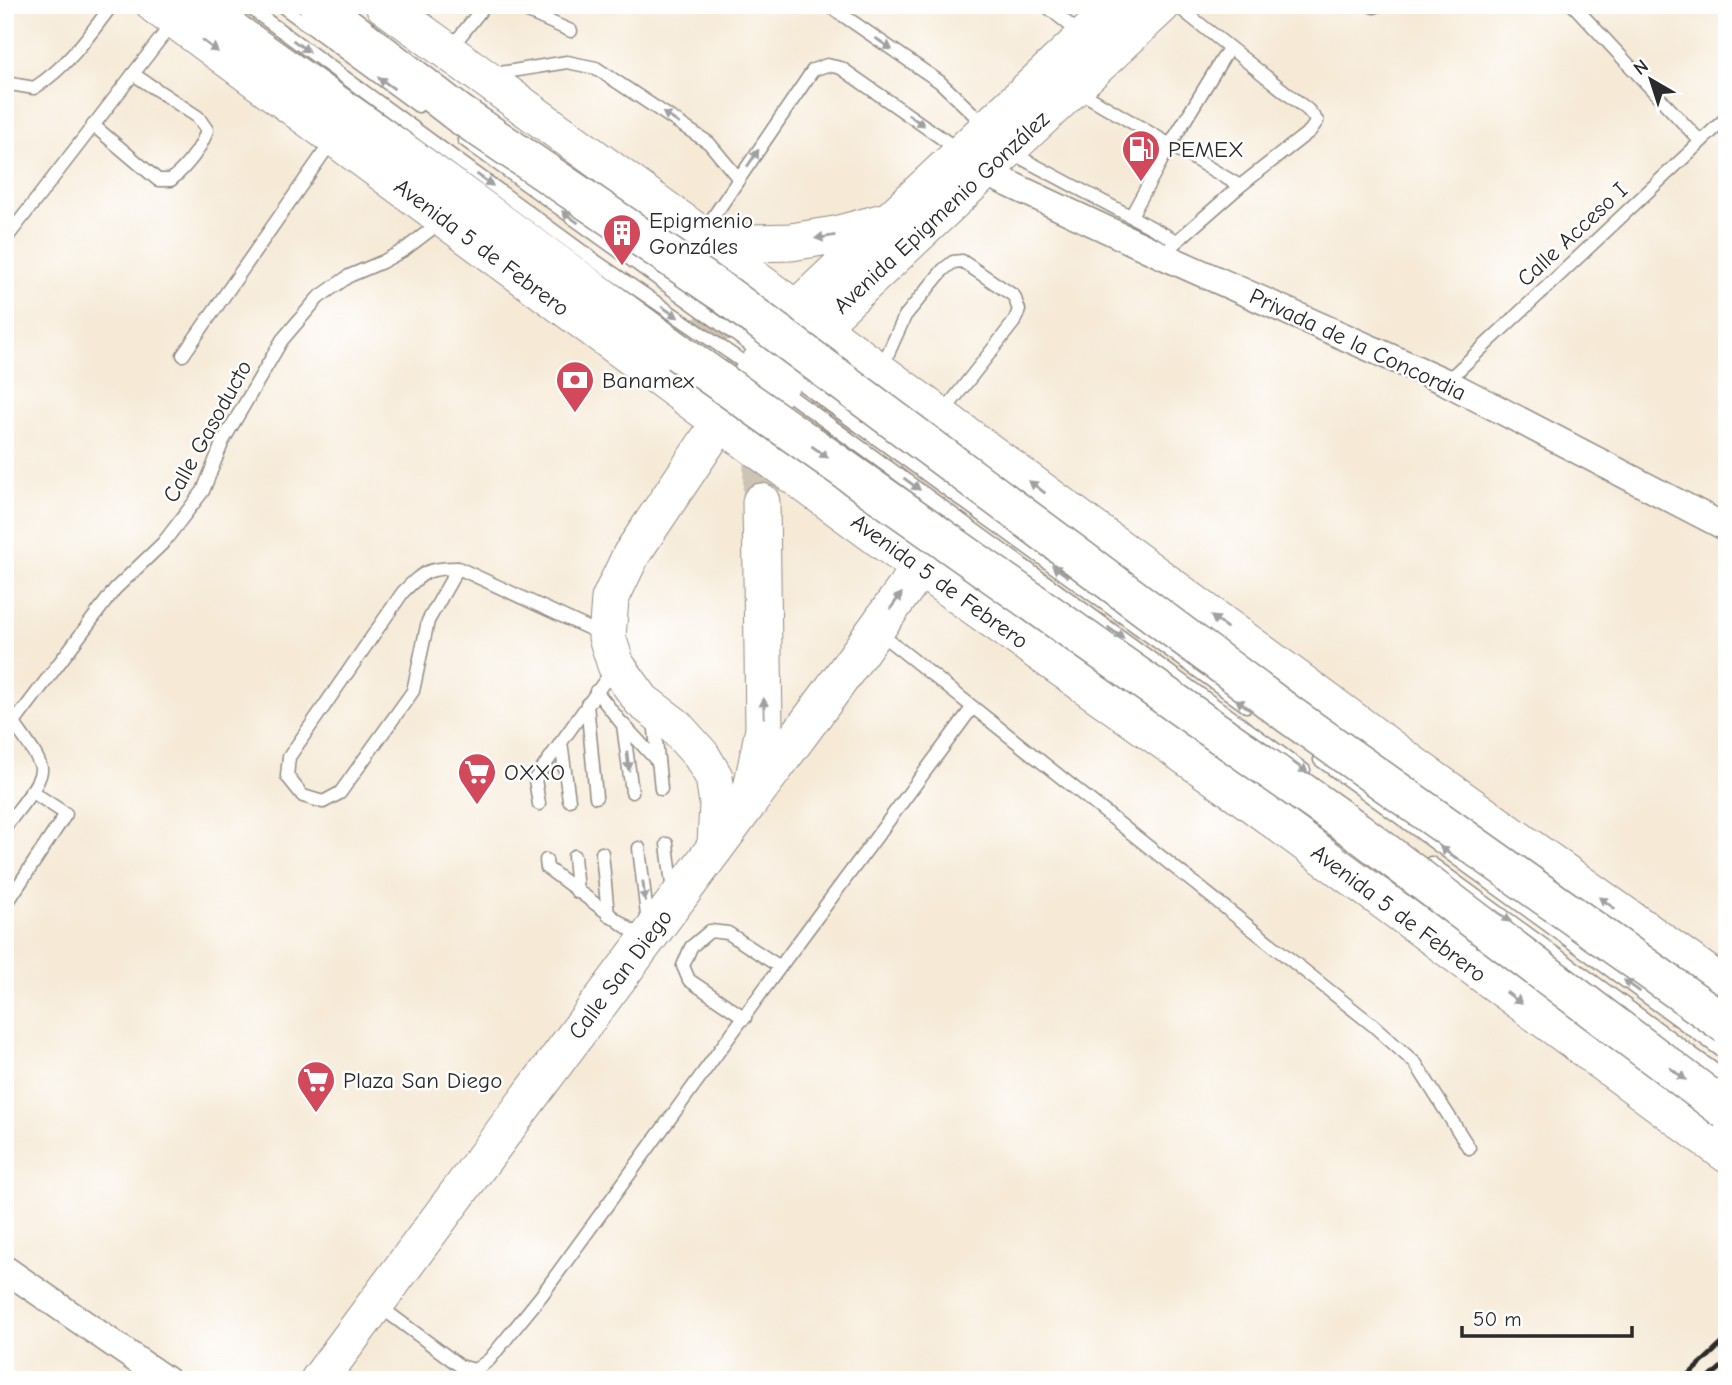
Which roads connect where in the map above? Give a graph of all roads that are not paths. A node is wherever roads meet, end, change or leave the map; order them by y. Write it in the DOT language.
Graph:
graph roads {
  1 [pos="112,5"];
  2 [pos="246,5"];
  3 [pos="280,5"];
  4 [pos="318,5"];
  5 [pos="353,5"];
  6 [pos="384,5"];
  7 [pos="485,5"];
  8 [pos="512,5"];
  9 [pos="828,5"];
  10 [pos="1045,5"];
  11 [pos="1118,5"];
  12 [pos="1142,5"];
  13 [pos="1162,5"];
  14 [pos="1176,5"];
  15 [pos="1370,5"];
  16 [pos="1379,5"];
  17 [pos="1573,5"];
  18 [pos="175,10"];
  19 [pos="571,31"];
  20 [pos="1085,37"];
  21 [pos="1229,48"];
  22 [pos="448,52"];
  23 [pos="132,74"];
  24 [pos="481,76"];
  25 [pos="5,80"];
  26 [pos="1073,88"];
  27 [pos="1727,117"];
  28 [pos="449,122"];
  29 [pos="93,125"];
  30 [pos="334,138"];
  31 [pos="1700,141"];
  32 [pos="1170,145"];
  33 [pos="985,151"];
  34 [pos="739,179"];
  35 [pos="593,181"];
  36 [pos="1240,186"];
  37 [pos="1131,216"];
  38 [pos="445,219"];
  39 [pos="895,229"];
  40 [pos="5,240"];
  41 [pos="707,240"];
  42 [pos="1169,248"];
  43 [pos="841,287"];
  44 [pos="808,317"];
  45 [pos="184,355"];
  46 [pos="771,371"];
  47 [pos="880,371"];
  48 [pos="1446,382"];
  49 [pos="941,415"];
  50 [pos="731,430"];
  51 [pos="761,502"];
  52 [pos="891,525"];
  53 [pos="1727,528"];
  54 [pos="458,568"];
  55 [pos="920,568"];
  56 [pos="875,630"];
  57 [pos="606,664"];
  58 [pos="587,705"];
  59 [pos="972,708"];
  60 [pos="1251,710"];
  61 [pos="638,717"];
  62 [pos="10,722"];
  63 [pos="561,742"];
  64 [pos="1308,751"];
  65 [pos="658,762"];
  66 [pos="1320,782"];
  67 [pos="661,789"];
  68 [pos="31,791"];
  69 [pos="632,792"];
  70 [pos="596,797"];
  71 [pos="1243,797"];
  72 [pos="750,799"];
  73 [pos="569,800"];
  74 [pos="539,804"];
  75 [pos="5,827"];
  76 [pos="716,844"];
  77 [pos="667,845"];
  78 [pos="639,848"];
  79 [pos="602,853"];
  80 [pos="574,856"];
  81 [pos="1422,856"];
  82 [pos="546,860"];
  83 [pos="577,892"];
  84 [pos="674,902"];
  85 [pos="5,906"];
  86 [pos="608,915"];
  87 [pos="647,938"];
  88 [pos="780,967"];
  89 [pos="1727,988"];
  90 [pos="745,1018"];
  91 [pos="1727,1025"];
  92 [pos="1727,1055"];
  93 [pos="1727,1079"];
  94 [pos="1727,1111"];
  95 [pos="1469,1148"];
  96 [pos="1727,1154"];
  97 [pos="5,1269"];
  98 [pos="376,1304"];
  99 [pos="166,1380"];
  100 [pos="319,1380"];
  1 -- 25 [label="lane"];
  2 -- 46 [label="lane, one-way"];
  28 -- 3 [label="lane, one-way"];
  4 -- 28 [label="highway"];
  5 -- 35 [label="main road"];
  6 -- 22 [label="main road"];
  7 -- 22 [label="lane"];
  8 -- 19 [label="lane"];
  9 -- 33 [label="lane, one-way"];
  10 -- 20 [label="lane"];
  11 -- 20 [label="main road, Avenida Epigmenio González"];
  12 -- 39 [label="main road"];
  13 -- 26 [label="main road, Avenida Epigmenio González"];
  14 -- 21 [label="lane"];
  15 -- 16 [label="lane"];
  17 -- 31 [label="lane"];
  18 -- 23 [label="lane"];
  18 -- 30 [label="main road, Avenida 5 de Febrero, one-way"];
  18 -- 94 [label="highway, Avenida 5 de Febrero, one-way, bridge"];
  20 -- 33 [label="main road, Avenida Epigmenio González"];
  21 -- 32 [label="lane"];
  21 -- 36 [label="lane"];
  22 -- 24 [label="main road"];
  23 -- 29 [label="lane"];
  23 -- 29 [label="lane"];
  34 -- 24 [label="lane, one-way"];
  24 -- 41 [label="main road"];
  26 -- 32 [label="lane"];
  26 -- 33 [label="main road, Avenida Epigmenio González"];
  27 -- 31 [label="lane, Calle Acceso I"];
  46 -- 28 [label="lane, one-way"];
  28 -- 91 [label="highway, bridge"];
  29 -- 40 [label="lane"];
  30 -- 38 [label="main road, Avenida 5 de Febrero"];
  30 -- 45 [label="lane"];
  31 -- 48 [label="lane, Calle Acceso I"];
  32 -- 36 [label="lane"];
  32 -- 37 [label="lane"];
  34 -- 33 [label="lane, one-way"];
  33 -- 37 [label="lane"];
  33 -- 39 [label="main road, Avenida Epigmenio González"];
  33 -- 42 [label="street, Privada de la Concordia"];
  33 -- 43 [label="main road, Avenida Epigmenio González"];
  34 -- 41 [label="lane"];
  36 -- 42 [label="lane"];
  37 -- 42 [label="lane"];
  38 -- 50 [label="main road, Avenida 5 de Febrero"];
  38 -- 62 [label="lane, Calle Gasoducto"];
  39 -- 41 [label="main road, one-way"];
  39 -- 43 [label="main road, Avenida Epigmenio González"];
  41 -- 44 [label="main road"];
  42 -- 48 [label="street, Privada de la Concordia"];
  43 -- 44 [label="main road, Avenida Epigmenio González"];
  44 -- 46 [label="main road, Avenida Epigmenio González"];
  44 -- 47 [label="main road"];
  46 -- 50 [label="main road, Avenida Epigmenio González"];
  60 -- 46 [label="lane, one-way"];
  46 -- 66 [label="lane, one-way"];
  47 -- 49 [label="main road"];
  47 -- 49 [label="lane"];
  48 -- 53 [label="street, Privada de la Concordia"];
  89 -- 49 [label="main road, one-way"];
  50 -- 55 [label="main road, Avenida 5 de Febrero"];
  50 -- 57 [label="main road, Avenida Epigmenio González"];
  72 -- 51 [label="main road, one-way"];
  52 -- 71 [label="main road"];
  54 -- 54 [label="lane"];
  54 -- 57 [label="lane"];
  56 -- 55 [label="main road, Calle San Diego, one-way"];
  55 -- 71 [label="main road, Avenida 5 de Febrero"];
  56 -- 59 [label="lane"];
  56 -- 72 [label="main road, Calle San Diego"];
  57 -- 58 [label="lane"];
  57 -- 61 [label="main road"];
  58 -- 63 [label="lane"];
  58 -- 70 [label="lane"];
  59 -- 88 [label="lane"];
  59 -- 95 [label="lane"];
  61 -- 65 [label="lane"];
  61 -- 65 [label="lane"];
  61 -- 69 [label="lane, one-way"];
  61 -- 76 [label="main road"];
  62 -- 68 [label="lane"];
  63 -- 73 [label="lane"];
  63 -- 74 [label="lane"];
  92 -- 64 [label="lane, one-way"];
  65 -- 67 [label="lane"];
  68 -- 75 [label="lane"];
  68 -- 85 [label="lane"];
  71 -- 96 [label="main road, Avenida 5 de Febrero, one-way"];
  72 -- 76 [label="main road, Calle San Diego"];
  76 -- 84 [label="main road, Calle San Diego"];
  77 -- 84 [label="lane"];
  78 -- 87 [label="lane, one-way"];
  79 -- 86 [label="lane"];
  80 -- 83 [label="lane"];
  81 -- 93 [label="lane, one-way"];
  82 -- 83 [label="lane"];
  83 -- 86 [label="lane"];
  84 -- 87 [label="main road, Calle San Diego"];
  86 -- 87 [label="lane"];
  87 -- 98 [label="main road, Calle San Diego"];
  88 -- 90 [label="lane"];
  88 -- 90 [label="lane"];
  90 -- 98 [label="lane"];
  97 -- 99 [label="street"];
  98 -- 100 [label="main road, Calle San Diego"];
}
